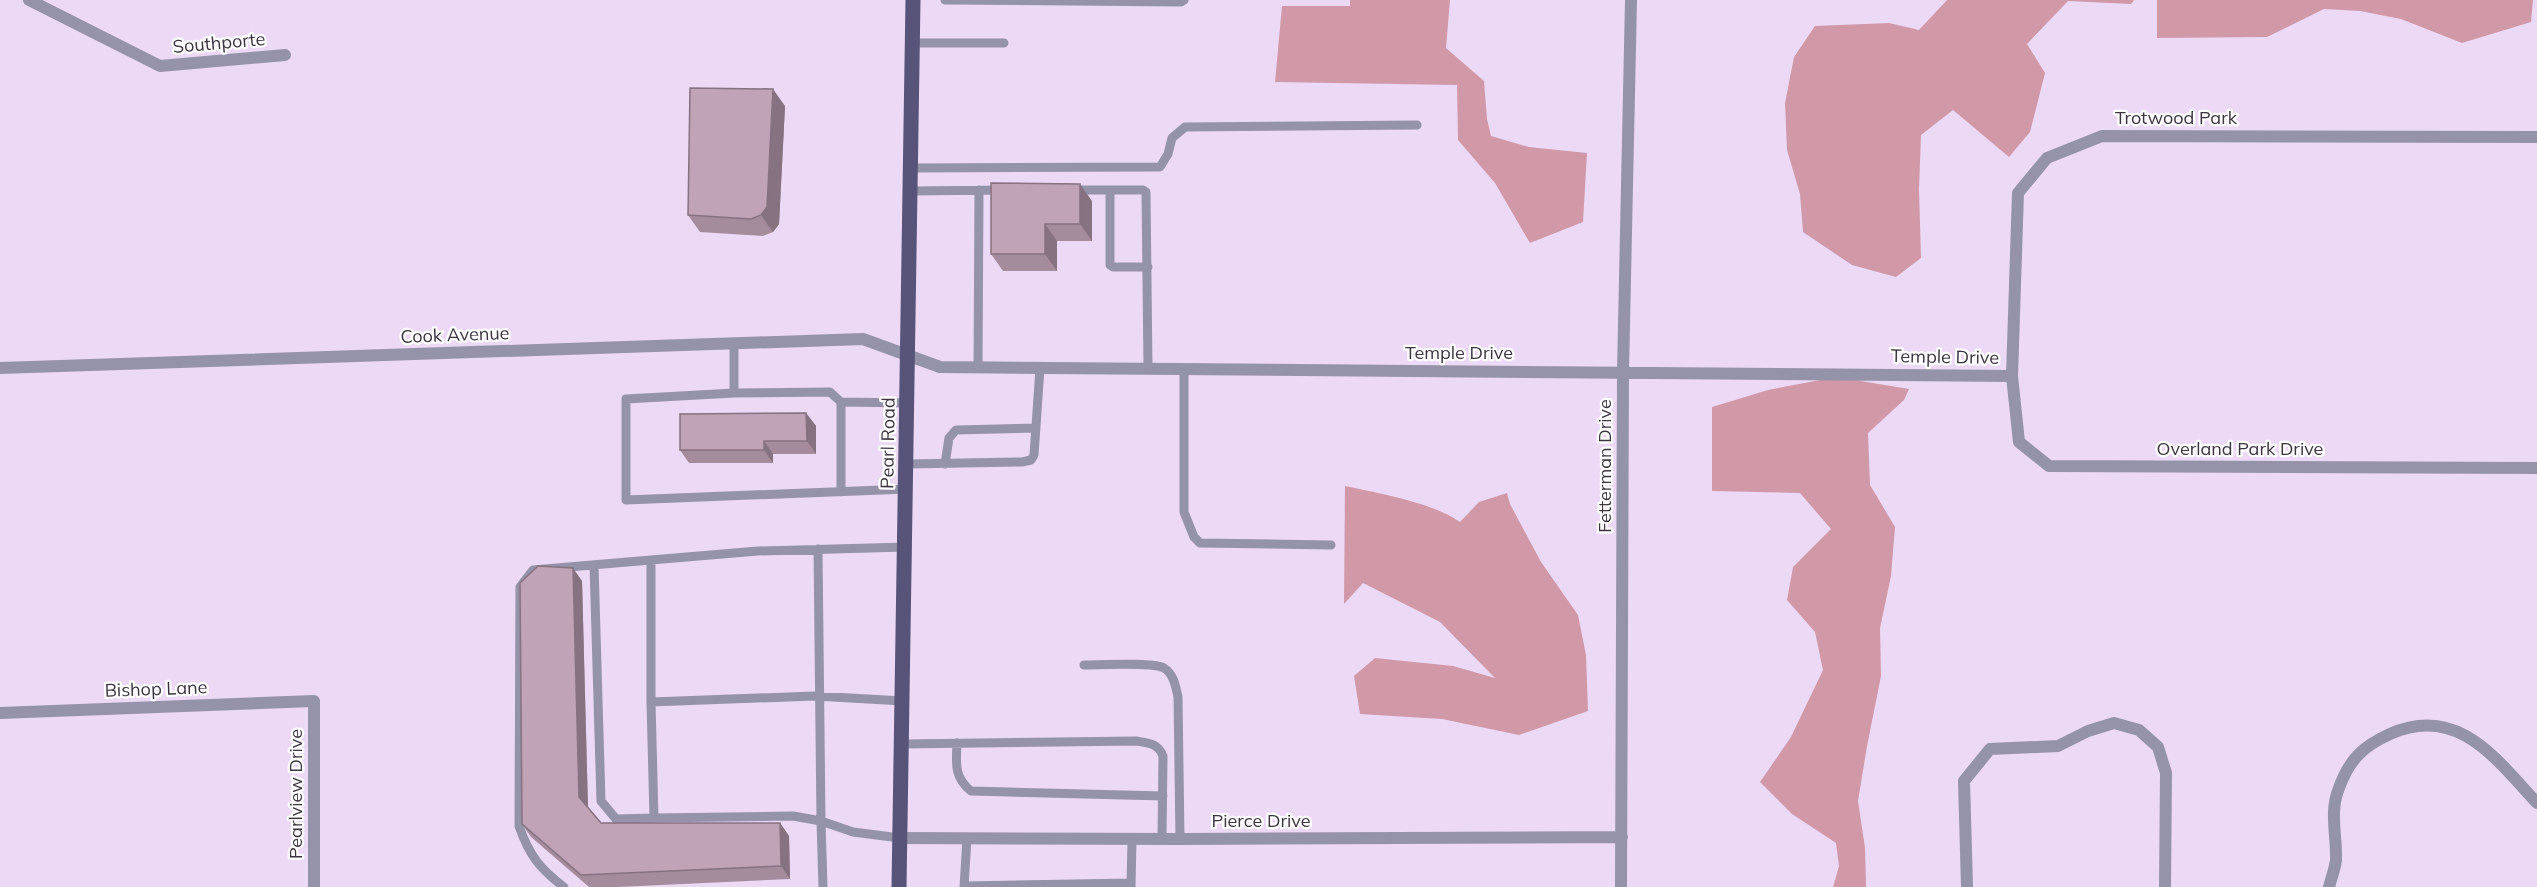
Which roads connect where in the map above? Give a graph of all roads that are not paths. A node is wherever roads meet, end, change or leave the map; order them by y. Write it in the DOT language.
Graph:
graph roads {
  1 [pos="28,0"];
  2 [pos="914,0"];
  3 [pos="945,0"];
  4 [pos="980,0"];
  5 [pos="1023,0"];
  6 [pos="1184,0"];
  7 [pos="1630,0"];
  8 [pos="1122,1"];
  9 [pos="913,43"];
  10 [pos="1004,43"];
  11 [pos="285,56"];
  12 [pos="1417,125"];
  13 [pos="2537,136"];
  14 [pos="912,168"];
  15 [pos="979,190"];
  16 [pos="1015,190"];
  17 [pos="1063,190"];
  18 [pos="1110,190"];
  19 [pos="912,191"];
  20 [pos="1148,267"];
  21 [pos="734,344"];
  22 [pos="908,357"];
  23 [pos="978,367"];
  24 [pos="0,368"];
  25 [pos="1040,368"];
  26 [pos="1148,369"];
  27 [pos="1184,369"];
  28 [pos="1623,372"];
  29 [pos="2012,376"];
  30 [pos="734,393"];
  31 [pos="842,402"];
  32 [pos="909,403"];
  33 [pos="1036,428"];
  34 [pos="908,464"];
  35 [pos="945,464"];
  36 [pos="2537,468"];
  37 [pos="907,489"];
  38 [pos="842,492"];
  39 [pos="1331,545"];
  40 [pos="906,547"];
  41 [pos="818,549"];
  42 [pos="651,560"];
  43 [pos="594,565"];
  44 [pos="1084,665"];
  45 [pos="821,696"];
  46 [pos="903,700"];
  47 [pos="314,702"];
  48 [pos="651,702"];
  49 [pos="0,713"];
  50 [pos="957,743"];
  51 [pos="902,744"];
  52 [pos="1162,796"];
  53 [pos="2537,803"];
  54 [pos="654,818"];
  55 [pos="820,821"];
  56 [pos="1622,837"];
  57 [pos="900,838"];
  58 [pos="967,838"];
  59 [pos="1132,839"];
  60 [pos="1162,839"];
  61 [pos="1180,839"];
  62 [pos="1131,885"];
  63 [pos="964,886"];
  64 [pos="314,887"];
  65 [pos="564,887"];
  66 [pos="823,887"];
  67 [pos="899,887"];
  68 [pos="1621,887"];
  69 [pos="1967,887"];
  70 [pos="2165,887"];
  71 [pos="2329,887"];
  1 -- 11 [label="street, Southporte"];
  2 -- 9 [label="main road, Pearl Road"];
  3 -- 4 [label="lane"];
  4 -- 5 [label="lane"];
  5 -- 8 [label="lane"];
  6 -- 8 [label="lane"];
  7 -- 28 [label="street, Fetterman Drive"];
  9 -- 10 [label="lane"];
  9 -- 14 [label="main road, Pearl Road"];
  12 -- 14 [label="lane"];
  13 -- 29 [label="street, Trotwood Park"];
  14 -- 19 [label="main road, Pearl Road"];
  15 -- 16 [label="lane"];
  15 -- 19 [label="lane"];
  15 -- 23 [label="lane"];
  17 -- 18 [label="lane"];
  18 -- 20 [label="lane"];
  18 -- 20 [label="lane"];
  19 -- 22 [label="main road, Pearl Road"];
  20 -- 26 [label="lane"];
  21 -- 22 [label="street, Cook Avenue"];
  21 -- 24 [label="street, Cook Avenue"];
  21 -- 30 [label="lane"];
  22 -- 23 [label="street, Temple Drive"];
  22 -- 32 [label="main road, Pearl Road"];
  23 -- 25 [label="street, Temple Drive"];
  25 -- 26 [label="street, Temple Drive"];
  25 -- 33 [label="lane"];
  26 -- 27 [label="street, Temple Drive"];
  27 -- 28 [label="street, Temple Drive"];
  27 -- 39 [label="lane"];
  28 -- 29 [label="street, Temple Drive"];
  28 -- 56 [label="street, Fetterman Drive"];
  29 -- 36 [label="street, Overland Park Drive"];
  30 -- 31 [label="lane"];
  30 -- 38 [label="lane"];
  31 -- 32 [label="lane"];
  31 -- 38 [label="lane"];
  32 -- 34 [label="main road, Pearl Road"];
  33 -- 35 [label="lane"];
  33 -- 35 [label="lane"];
  34 -- 35 [label="lane"];
  34 -- 37 [label="main road, Pearl Road"];
  37 -- 38 [label="lane"];
  37 -- 40 [label="main road, Pearl Road"];
  40 -- 41 [label="lane"];
  40 -- 46 [label="main road, Pearl Road"];
  41 -- 42 [label="lane"];
  41 -- 45 [label="lane"];
  42 -- 43 [label="lane"];
  42 -- 48 [label="lane"];
  43 -- 54 [label="lane"];
  43 -- 65 [label="lane"];
  44 -- 61 [label="lane"];
  45 -- 46 [label="lane"];
  45 -- 48 [label="lane"];
  45 -- 55 [label="lane"];
  46 -- 51 [label="main road, Pearl Road"];
  47 -- 49 [label="street, Bishop Lane"];
  47 -- 64 [label="street, Pearlview Drive"];
  48 -- 54 [label="lane"];
  50 -- 51 [label="lane"];
  50 -- 52 [label="lane"];
  50 -- 52 [label="lane"];
  51 -- 57 [label="main road, Pearl Road"];
  52 -- 60 [label="lane"];
  53 -- 71 [label="street"];
  54 -- 55 [label="lane"];
  55 -- 57 [label="lane"];
  55 -- 66 [label="lane"];
  56 -- 61 [label="street, Pierce Drive"];
  56 -- 68 [label="street, Fetterman Drive"];
  57 -- 58 [label="street, Pierce Drive"];
  57 -- 67 [label="main road, Pearl Road"];
  58 -- 59 [label="street, Pierce Drive"];
  58 -- 63 [label="lane"];
  59 -- 60 [label="street, Pierce Drive"];
  59 -- 62 [label="lane"];
  60 -- 61 [label="street, Pierce Drive"];
  62 -- 63 [label="lane"];
  69 -- 70 [label="street"];
}
